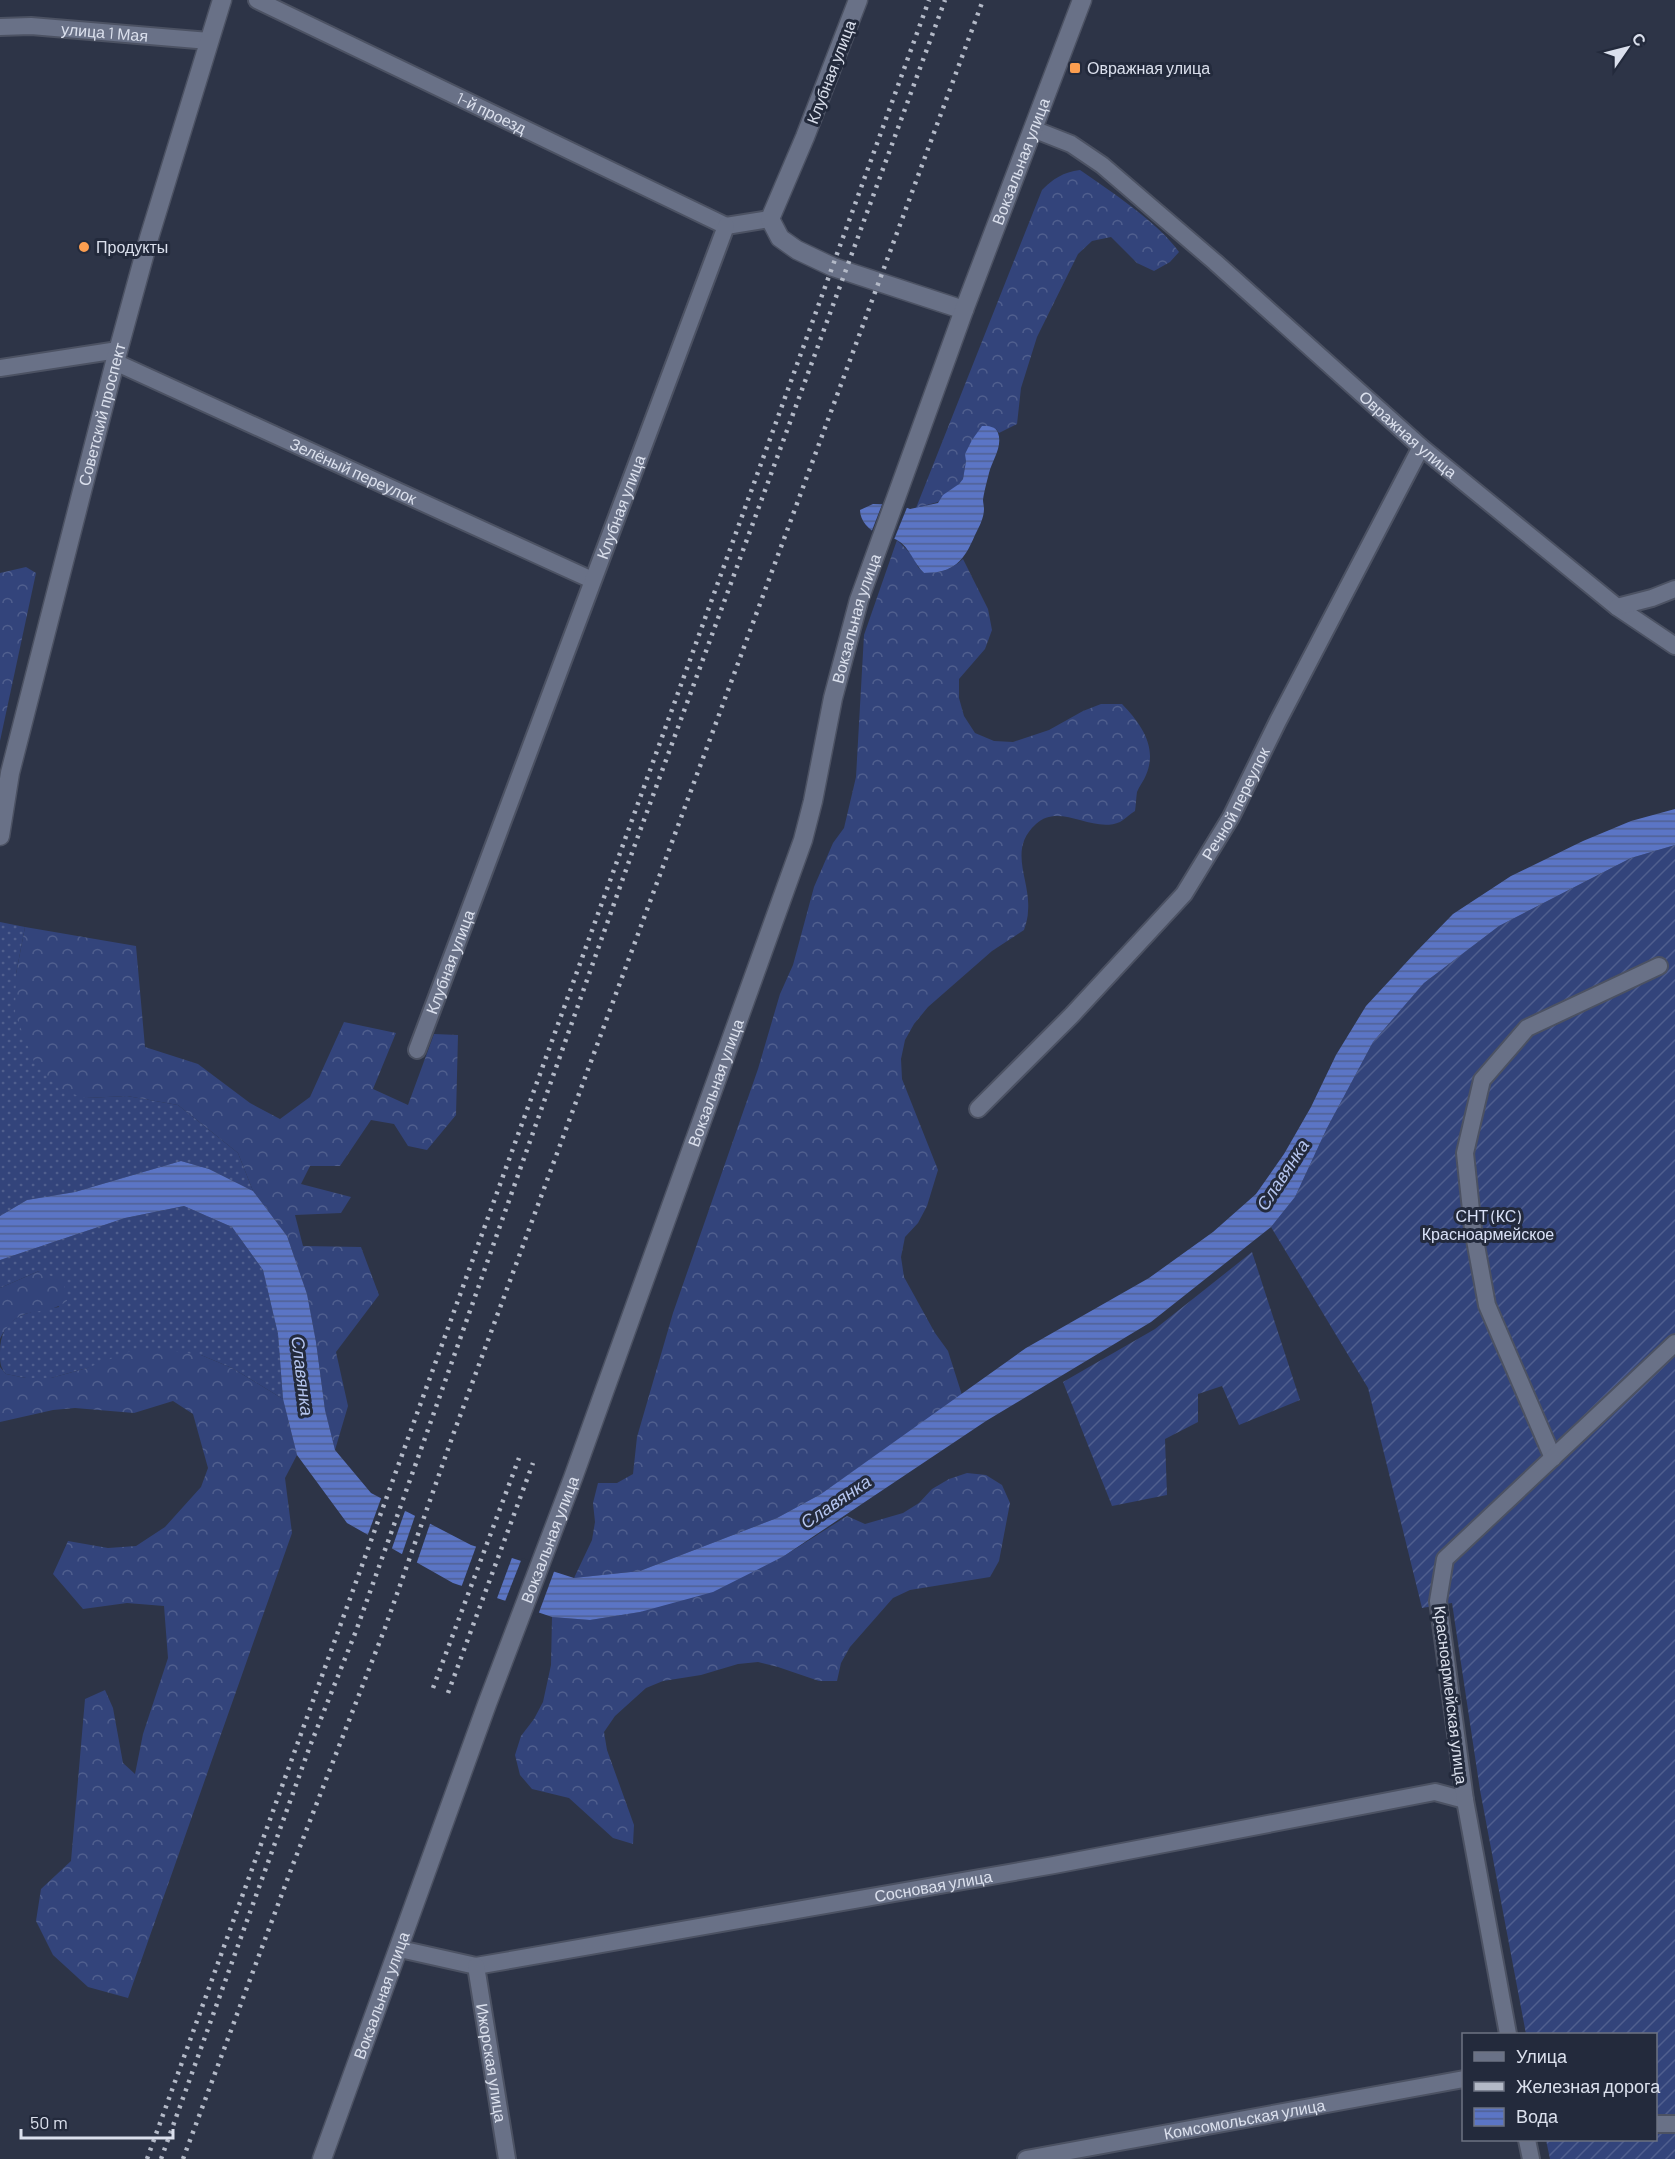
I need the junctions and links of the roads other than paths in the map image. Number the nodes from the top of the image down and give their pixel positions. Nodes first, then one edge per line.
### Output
1 (222, 0) edge
2 (257, 0) edge
3 (858, 0) edge
4 (1082, 0) edge
5 (0, 27) edge
6 (209, 41) junction
7 (1034, 129) junction
8 (770, 219) junction
9 (726, 226) junction
10 (964, 310) junction
11 (116, 356) junction
12 (0, 368) edge
13 (1421, 447) junction
14 (592, 580) junction
15 (1675, 589) edge
16 (1617, 607) junction
17 (1675, 646) edge
18 (5, 774) edge
19 (0, 836) edge
20 (1659, 966) dead end
21 (417, 1050) dead end
22 (978, 1109) dead end
23 (1675, 1343) edge
24 (1553, 1458) junction
25 (1465, 1800) junction
26 (400, 1950) junction
27 (476, 1966) junction
28 (1508, 2033) edge
29 (1462, 2079) edge
30 (1657, 2124) edge
31 (1675, 2124) edge
32 (1528, 2141) edge
33 (322, 2159) edge
34 (507, 2159) edge
35 (1026, 2159) edge
36 (1532, 2159) edge

1 - 6 street, Советский проспект
2 - 9 street, 1-й проезд
3 - 8 street, Клубная улица
4 - 7 street, Вокзальная улица
5 - 6 street, улица 1 Мая
6 - 11 street, Советский проспект
7 - 10 street, Вокзальная улица
7 - 13 street, Овражная улица
8 - 9 street
8 - 10 street
9 - 14 street, Клубная улица
10 - 26 street, Вокзальная улица
11 - 12 street
11 - 14 street, Зелёный переулок
11 - 18 street, Советский проспект
13 - 16 street, Овражная улица
13 - 22 street, Речной переулок
14 - 21 street, Клубная улица
15 - 16 street
16 - 17 street, Овражная улица
18 - 19 street, Советский проспект
20 - 24 street
23 - 24 street, Красноармейская улица
24 - 25 street, Красноармейская улица
25 - 27 street, Сосновая улица
25 - 28 street, Красноармейская улица
26 - 27 street, Сосновая улица
26 - 33 street, Вокзальная улица
27 - 34 street, Ижорская улица
29 - 35 street, Комсомольская улица
30 - 31 street
32 - 36 street

